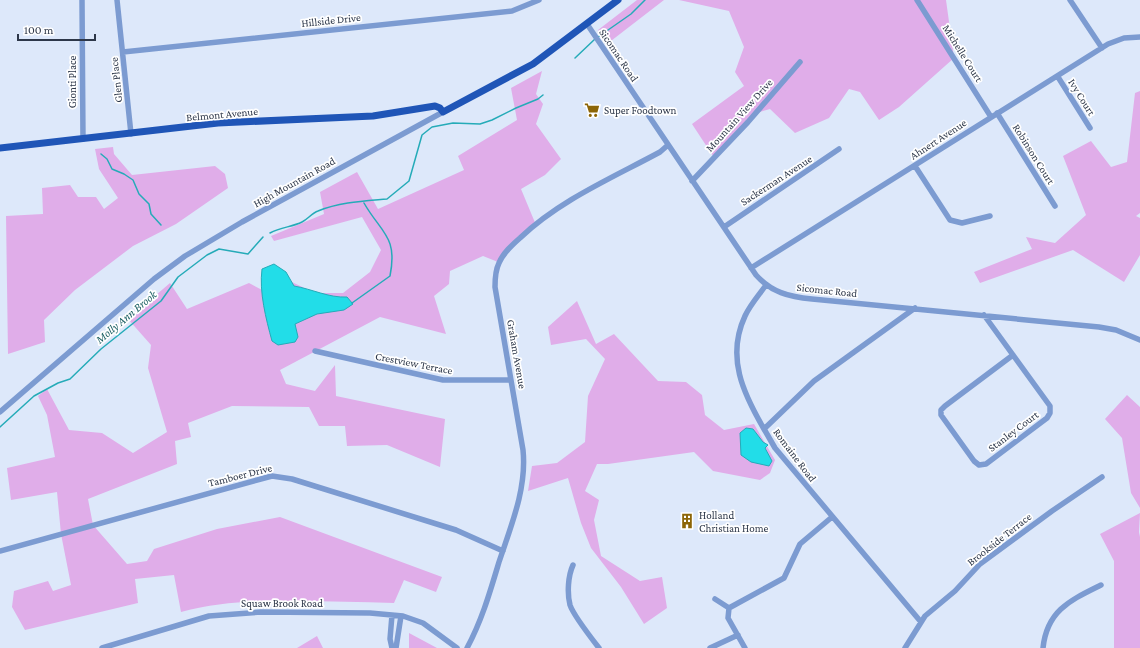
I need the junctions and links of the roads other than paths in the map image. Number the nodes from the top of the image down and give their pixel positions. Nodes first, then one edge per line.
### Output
1 (82, 0) edge
2 (117, 0) edge
3 (539, 0) edge
4 (618, 0) edge
5 (917, 0) edge
6 (1070, 0) edge
7 (586, 24) junction
8 (1140, 37) edge
9 (1102, 48) junction
10 (123, 52) junction
11 (800, 62) dead end
12 (1058, 77) junction
13 (443, 112) junction
14 (997, 113) junction
15 (991, 117) junction
16 (1090, 128) dead end
17 (131, 134) junction
18 (83, 139) junction
19 (668, 146) junction
20 (0, 148) edge
21 (839, 149) dead end
22 (915, 166) junction
23 (692, 181) junction
24 (1055, 206) dead end
25 (990, 216) dead end
26 (724, 227) junction
27 (752, 268) junction
28 (766, 286) junction
29 (915, 308) junction
30 (984, 315) junction
31 (1140, 340) edge
32 (315, 351) dead end
33 (1013, 355) junction
34 (511, 380) junction
35 (0, 412) edge
36 (764, 429) junction
37 (1102, 477) dead end
38 (832, 517) junction
39 (0, 551) edge
40 (503, 551) junction
41 (573, 565) dead end
42 (1101, 585) dead end
43 (715, 599) dead end
44 (729, 608) junction
45 (392, 615) junction
46 (401, 616) junction
47 (921, 622) junction
48 (738, 635) junction
49 (102, 648) edge
50 (392, 648) edge
51 (396, 648) edge
52 (457, 648) edge
53 (468, 648) edge
54 (599, 648) edge
55 (710, 648) edge
56 (745, 648) edge
57 (905, 648) edge
58 (1043, 648) edge

1 - 18 street, Gionti Place
2 - 10 street, Glen Place
3 - 10 street, Hillside Drive
4 - 7 main road, High Mountain Road
5 - 15 street, Michelle Court
6 - 9 street
7 - 13 main road, High Mountain Road
7 - 19 street, Sicomac Road
8 - 9 street, Ahnert Avenue
9 - 12 street, Ahnert Avenue
10 - 17 street, Glen Place
11 - 23 street, Mountain View Drive
12 - 14 street, Ahnert Avenue
12 - 16 street, Ivy Court
13 - 17 main road, Belmont Avenue
13 - 35 street, High Mountain Road
14 - 15 street, Ahnert Avenue
14 - 24 street, Robinson Court
15 - 22 street, Ahnert Avenue
17 - 18 main road, Belmont Avenue
18 - 20 main road, Belmont Avenue
19 - 23 street, Sicomac Road
19 - 34 street, Graham Avenue
21 - 26 street, Sackerman Avenue
22 - 25 street
22 - 27 street, Ahnert Avenue
23 - 26 street, Sicomac Road
26 - 27 street, Sicomac Road
27 - 28 street, Sicomac Road
28 - 29 street, Sicomac Road
28 - 36 street
29 - 30 street, Sicomac Road
29 - 36 street, Romaine Road
30 - 31 street, Sicomac Road
30 - 33 street, Stanley Court
32 - 34 street, Crestview Terrace
33 - 33 street, Stanley Court
34 - 40 street, Graham Avenue
36 - 38 street, Romaine Road
37 - 47 street, Brookside Terrace
38 - 44 street
38 - 47 street, Romaine Road
39 - 40 street, Tamboer Drive
40 - 53 street, Graham Avenue
41 - 54 street
42 - 58 street
43 - 44 street
44 - 48 street
45 - 46 street, Squaw Brook Road
45 - 49 street, Squaw Brook Road
45 - 50 street
46 - 51 street
46 - 52 street, Squaw Brook Road
47 - 57 street, Brookside Terrace
48 - 55 street
48 - 56 street

